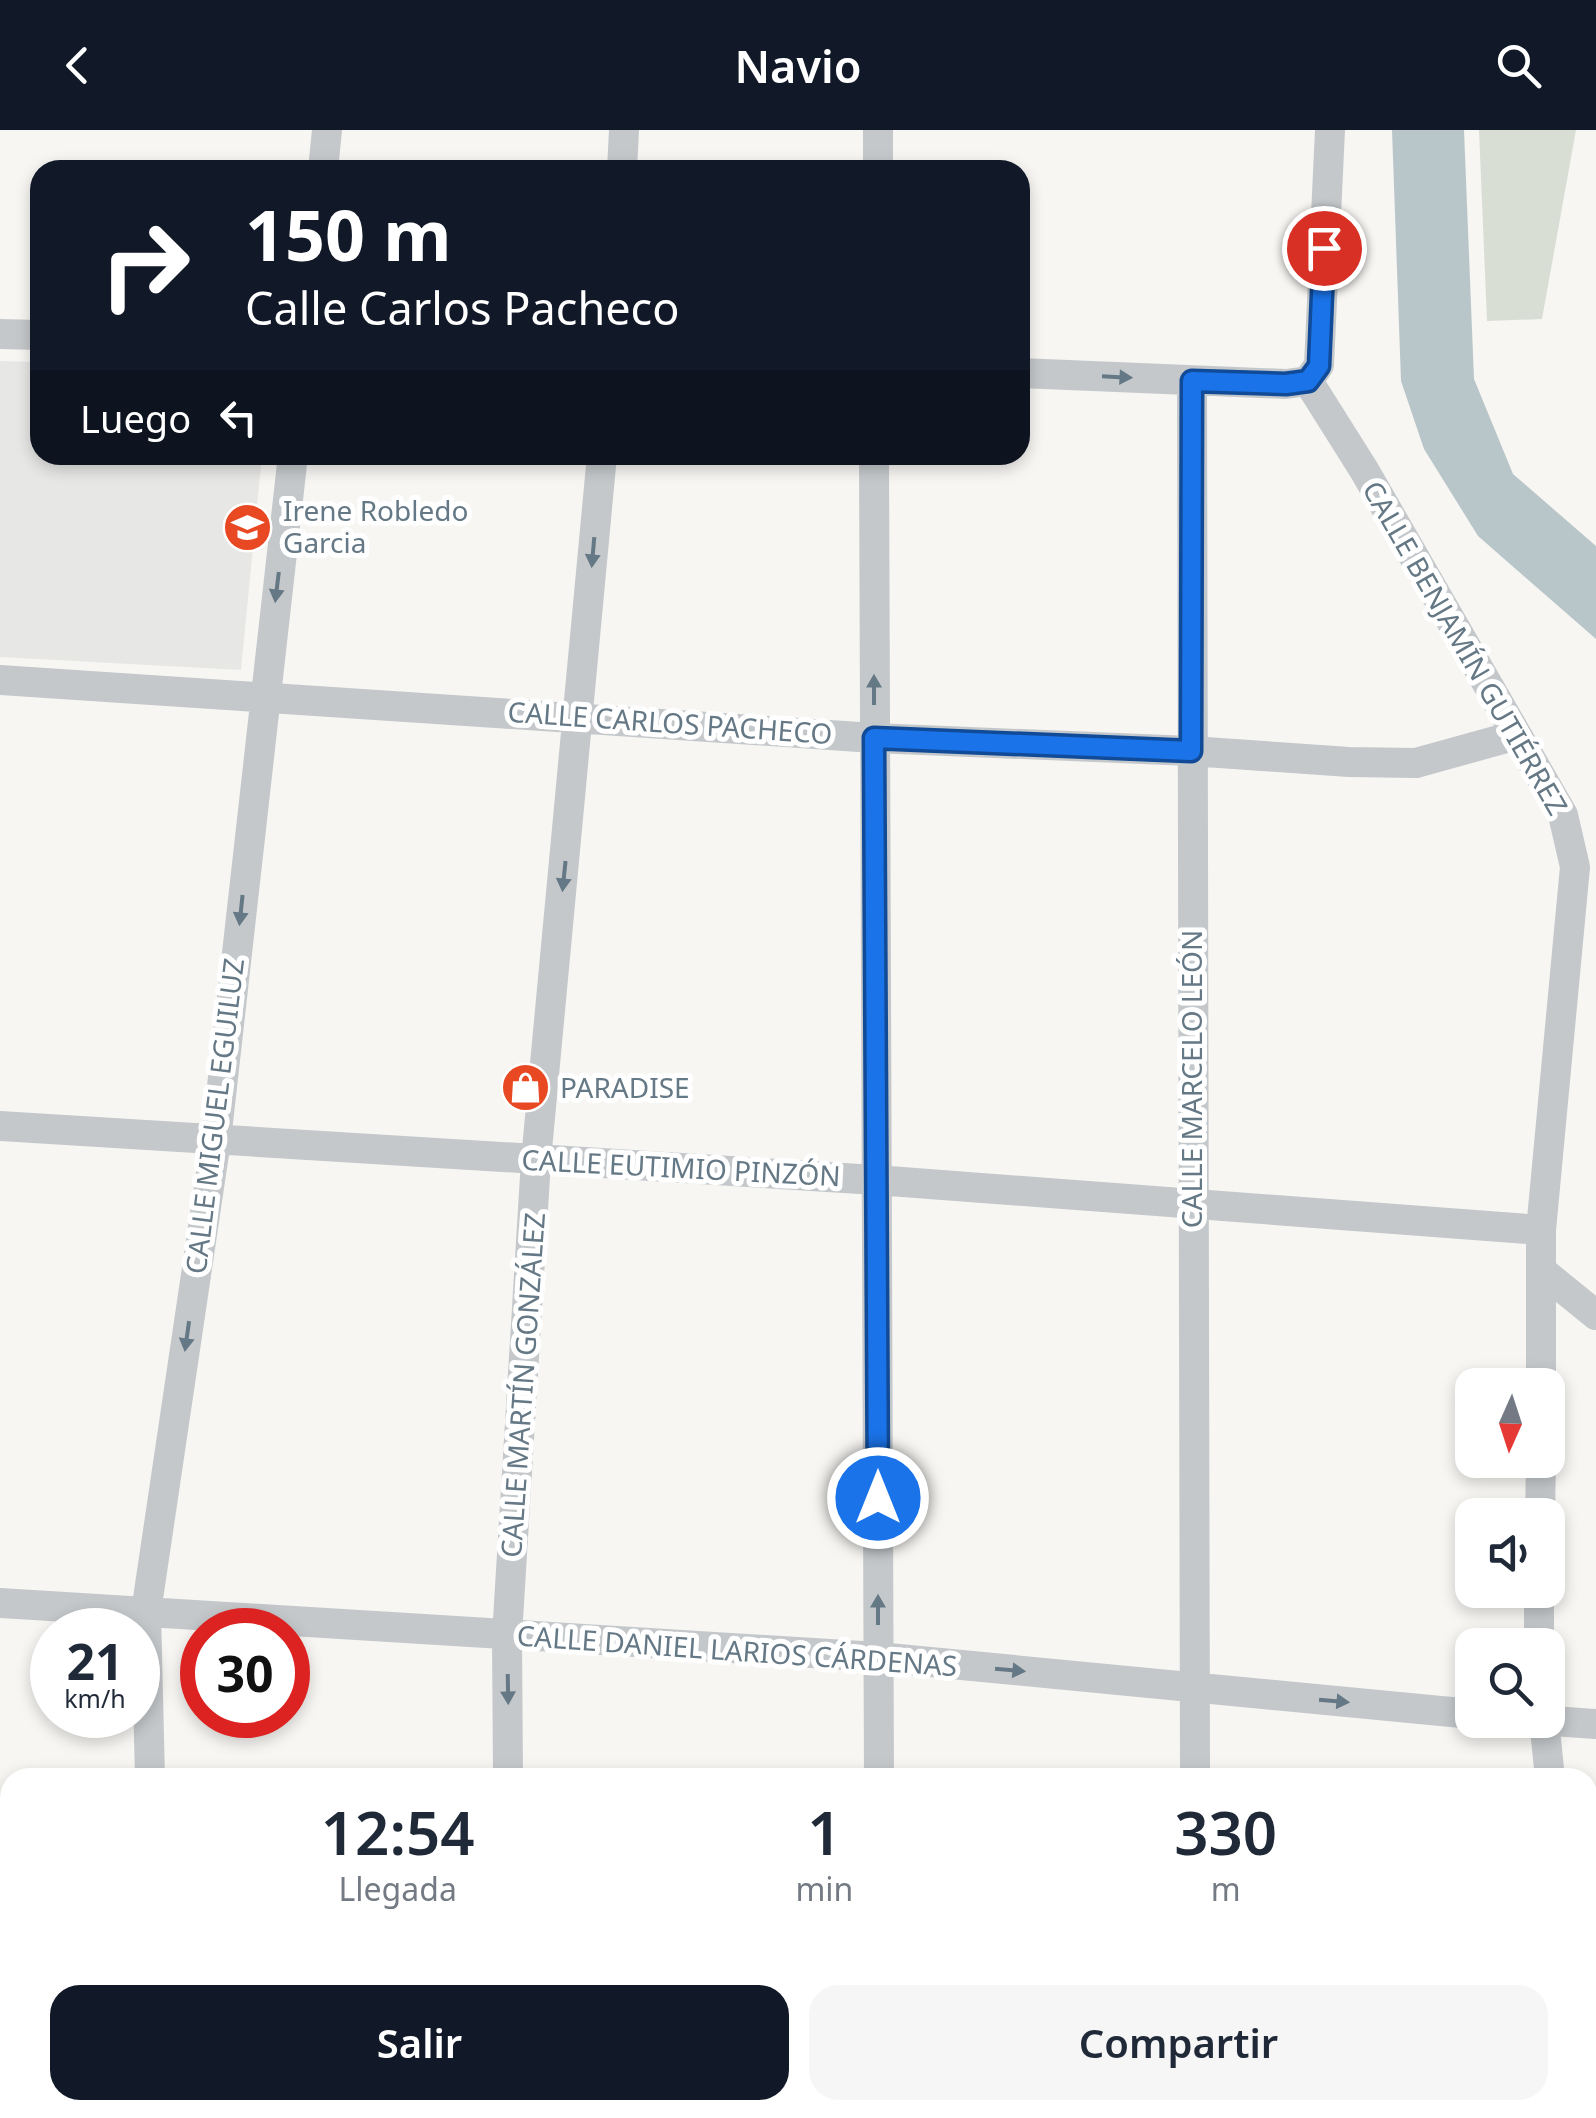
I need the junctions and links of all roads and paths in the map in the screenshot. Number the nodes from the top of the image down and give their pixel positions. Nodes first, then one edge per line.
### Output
1 (327, 130) edge
2 (624, 130) edge
3 (878, 130) edge
4 (1330, 130) edge
5 (324, 160) edge
6 (622, 160) edge
7 (878, 160) edge
8 (0, 334) edge
9 (30, 335) edge
10 (1030, 373) edge
11 (1192, 381) junction
12 (1308, 381) junction
13 (292, 465) edge
14 (601, 465) edge
15 (874, 465) edge
16 (0, 680) edge
17 (264, 698) junction
18 (579, 716) junction
19 (1517, 735) junction
20 (874, 738) junction
21 (1191, 751) junction
22 (0, 1126) edge
23 (216, 1140) junction
24 (536, 1160) junction
25 (876, 1180) junction
26 (1193, 1204) junction
27 (1540, 1230) junction
28 (1543, 1272) junction
29 (1596, 1315) edge
30 (1542, 1368) edge
31 (0, 1603) edge
32 (81, 1608) edge
33 (147, 1608) edge
34 (160, 1613) edge
35 (507, 1636) junction
36 (878, 1658) junction
37 (1195, 1687) junction
38 (1455, 1712) edge
39 (1565, 1722) edge
40 (1596, 1724) edge
41 (149, 1738) edge
42 (1544, 1738) edge
43 (150, 1768) edge
44 (508, 1768) edge
45 (879, 1768) edge
46 (1195, 1768) edge
47 (1549, 1768) edge

1 - 5 street
2 - 6 street
3 - 7 street
4 - 12 street
8 - 9 street
10 -> 11 street
11 - 12 street
11 - 21 street, CALLE MARCELO LEÓN
12 - 19 street, CALLE BENJAMÍN GUTIÉRREZ
13 -> 17 street, CALLE MIGUEL EGUILUZ
14 -> 18 street, CALLE MARTÍN GONZÁLEZ
20 -> 15 street
16 - 17 street, CALLE CARLOS PACHECO
17 - 18 street, CALLE CARLOS PACHECO
17 -> 23 street, CALLE MIGUEL EGUILUZ
18 - 20 street, CALLE CARLOS PACHECO
18 -> 24 street, CALLE MARTÍN GONZÁLEZ
19 - 21 street, CALLE CARLOS PACHECO
19 - 27 street, CALLE BENJAMÍN GUTIÉRREZ
20 - 21 street, CALLE CARLOS PACHECO
20 - 25 street
21 - 26 street, CALLE MARCELO LEÓN
22 - 23 street, CALLE EUTIMIO PINZÓN
23 - 24 street, CALLE EUTIMIO PINZÓN
23 -> 33 street, CALLE MIGUEL EGUILUZ
24 - 25 street, CALLE EUTIMIO PINZÓN
24 - 35 street, CALLE MARTÍN GONZÁLEZ
25 - 26 street, CALLE EUTIMIO PINZÓN
36 -> 25 street
26 - 27 street, CALLE EUTIMIO PINZÓN
26 - 37 street, CALLE MARCELO LEÓN
27 - 28 street, CALLE BENJAMÍN GUTIÉRREZ
28 - 29 street
28 - 30 street, CALLE BENJAMÍN GUTIÉRREZ
31 - 32 street, CALLE DANIEL LARIOS CÁRDENAS
34 - 35 street, CALLE DANIEL LARIOS CÁRDENAS
35 - 36 street, CALLE DANIEL LARIOS CÁRDENAS
35 -> 44 street, CALLE MARTÍN GONZÁLEZ
36 -> 37 street, CALLE DANIEL LARIOS CÁRDENAS
36 - 45 street
37 -> 38 street, CALLE DANIEL LARIOS CÁRDENAS
37 - 46 street, CALLE MARCELO LEÓN
39 - 40 street
41 - 43 street, CALLE MIGUEL EGUILUZ
42 - 47 street

